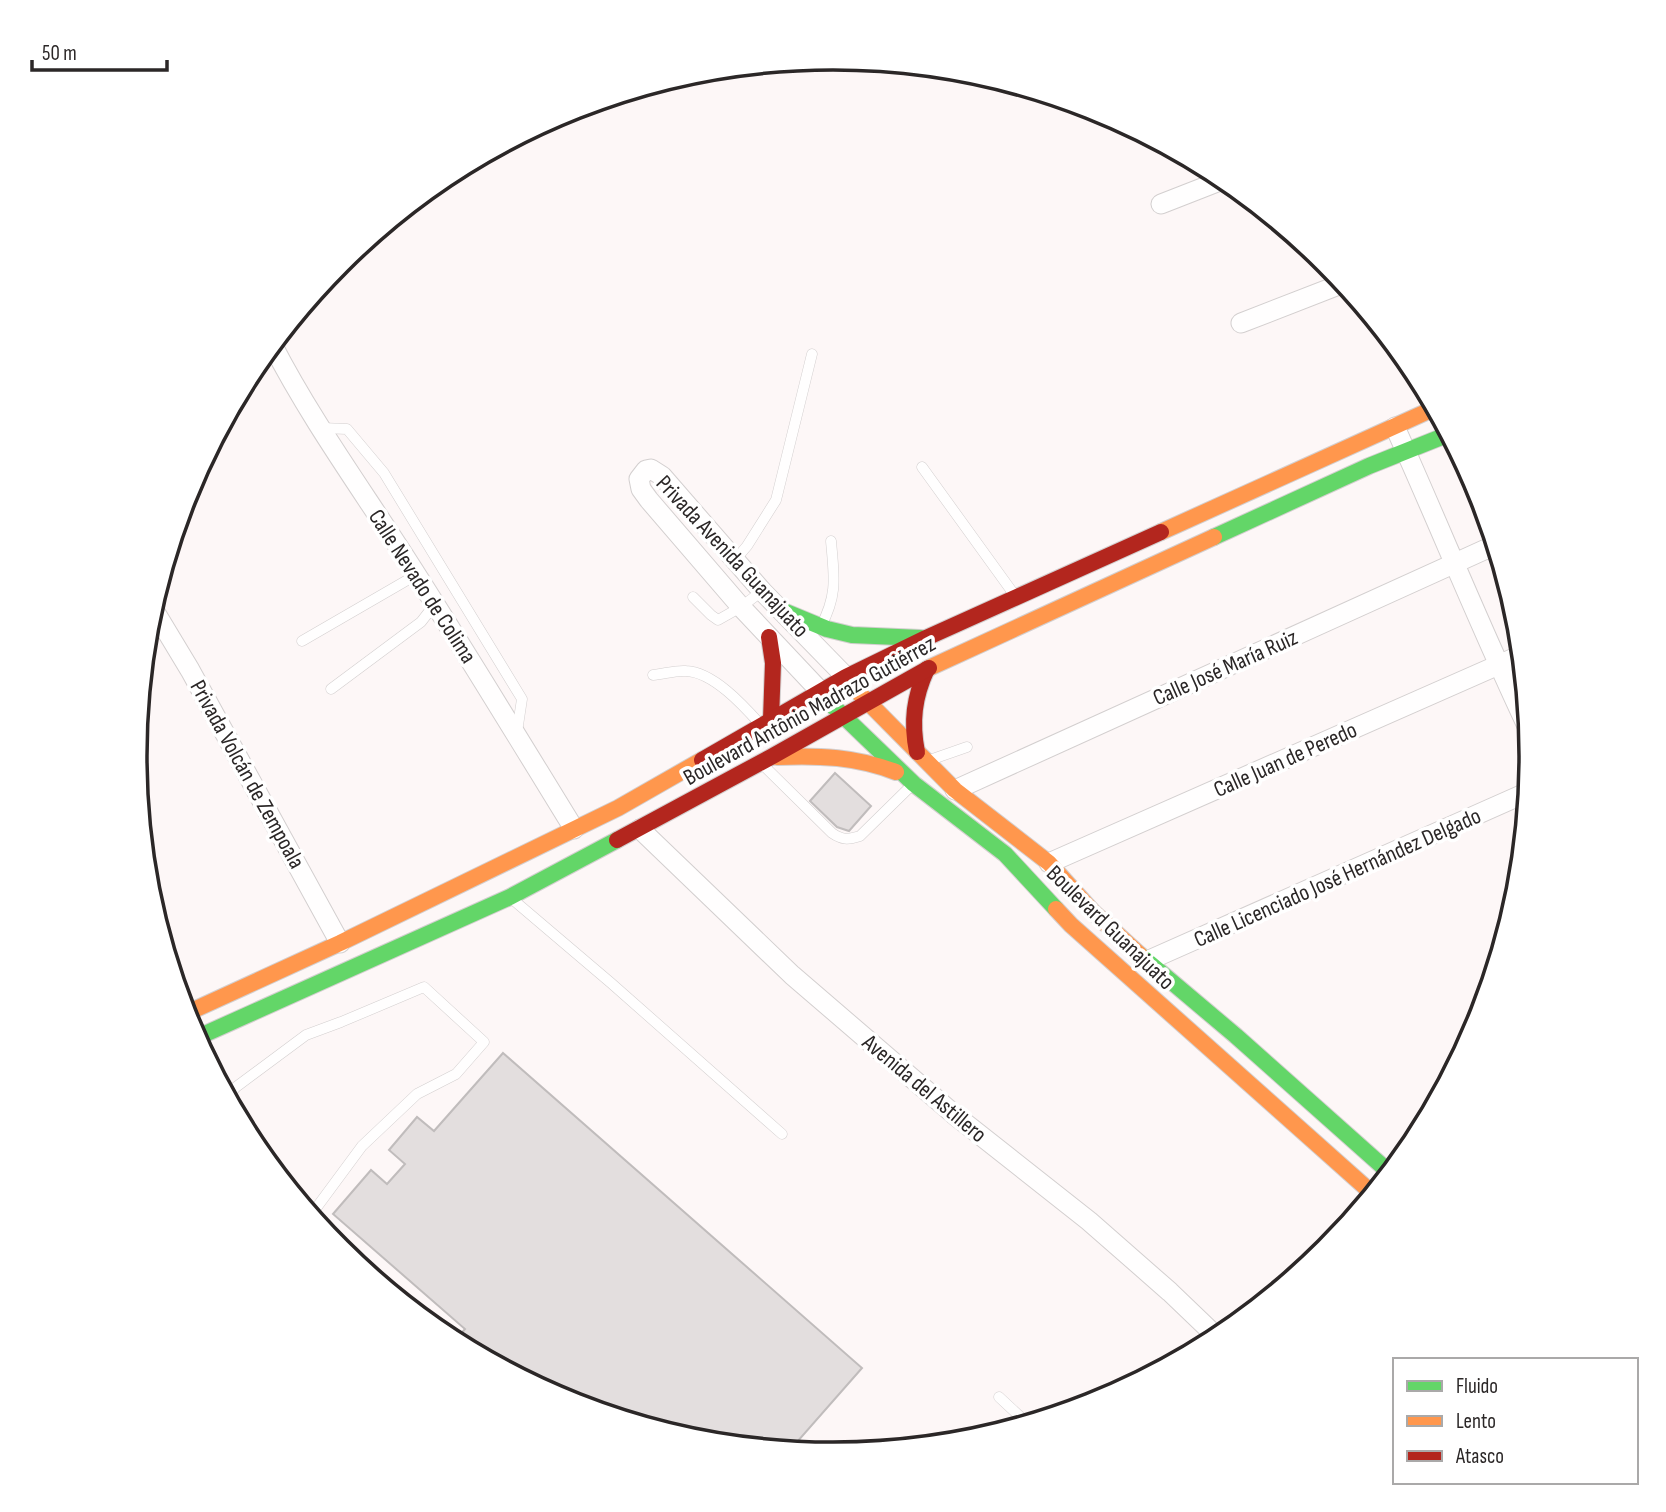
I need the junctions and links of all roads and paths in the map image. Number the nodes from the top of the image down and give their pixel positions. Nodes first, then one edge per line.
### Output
1 (1211, 184) edge
2 (1161, 204) dead end
3 (1333, 287) edge
4 (1241, 323) dead end
5 (812, 354) dead end
6 (277, 355) edge
7 (1426, 412) edge
8 (1395, 427) junction
9 (321, 428) junction
10 (1440, 438) edge
11 (1406, 452) junction
12 (922, 467) dead end
13 (831, 541) dead end
14 (1487, 548) edge
15 (735, 560) junction
16 (1455, 562) junction
17 (416, 575) junction
18 (762, 591) junction
19 (693, 597) dead end
20 (1016, 597) junction
21 (435, 604) junction
22 (741, 607) junction
23 (781, 610) junction
24 (160, 621) edge
25 (821, 627) junction
26 (769, 637) junction
27 (926, 638) junction
28 (302, 641) dead end
29 (1512, 659) edge
30 (1499, 665) junction
31 (927, 669) junction
32 (653, 675) dead end
33 (846, 677) junction
34 (331, 689) dead end
35 (821, 692) junction
36 (867, 702) junction
37 (1517, 705) edge
38 (842, 716) junction
39 (766, 722) junction
40 (517, 735) junction
41 (967, 747) dead end
42 (922, 756) junction
43 (766, 760) junction
44 (909, 780) junction
45 (955, 789) junction
46 (1518, 796) edge
47 (574, 829) junction
48 (640, 829) junction
49 (1049, 863) junction
50 (510, 897) junction
51 (340, 943) junction
52 (1147, 961) junction
53 (195, 1009) edge
54 (206, 1034) edge
55 (234, 1089) edge
56 (782, 1134) dead end
57 (1382, 1166) edge
58 (1366, 1188) edge
59 (317, 1207) edge
60 (1209, 1329) edge
61 (999, 1397) dead end
62 (1020, 1416) edge

1 - 2 street
3 - 4 street
5 - 15 lane
6 - 9 street, Calle Nevado de Colima
7 - 8 street, Boulevard Antônio Madrazo Gutiérrez
8 - 11 street
8 - 20 street, Boulevard Antônio Madrazo Gutiérrez
9 - 17 street, Calle Nevado de Colima
9 - 40 lane
10 - 11 street, Boulevard Antônio Madrazo Gutiérrez
11 - 16 street
11 - 31 street, Boulevard Antônio Madrazo Gutiérrez
12 - 20 lane
13 - 25 lane
14 - 16 street, Calle José María Ruiz
15 - 18 street, Privada Avenida Guanajuato
15 - 22 street, Privada Avenida Guanajuato
16 - 30 street
16 - 45 street, Calle José María Ruiz
17 - 21 street, Calle Nevado de Colima
17 - 28 lane
18 - 22 lane
18 - 23 street, Privada Avenida Guanajuato
19 - 22 lane
20 - 27 street, Boulevard Antônio Madrazo Gutiérrez
21 - 34 lane
21 - 40 street, Calle Nevado de Colima
22 - 26 street, Privada Avenida Guanajuato
23 - 25 street
23 - 33 street, Privada Avenida Guanajuato
24 - 51 street, Privada Volcán de Zempoala
25 - 27 street
26 - 35 street, Privada Avenida Guanajuato
26 - 39 street
27 - 33 street, Boulevard Antônio Madrazo Gutiérrez
29 - 30 street, Calle Juan de Peredo
30 - 37 street
30 - 49 street, Calle Juan de Peredo
31 - 36 street, Boulevard Antônio Madrazo Gutiérrez
31 - 42 street
32 - 39 lane
33 - 35 street, Boulevard Antônio Madrazo Gutiérrez
33 - 36 street, Boulevard Guanajuato
35 - 38 street, Boulevard Guanajuato
35 - 39 street, Boulevard Antônio Madrazo Gutiérrez
36 - 38 street, Boulevard Antônio Madrazo Gutiérrez
36 - 42 street, Boulevard Guanajuato
38 - 43 street, Boulevard Antônio Madrazo Gutiérrez
38 - 44 street, Boulevard Guanajuato
39 - 47 street, Boulevard Antônio Madrazo Gutiérrez
40 - 47 street, Calle Nevado de Colima
41 - 42 lane
42 - 45 street, Boulevard Guanajuato
43 - 44 street
43 - 44 lane
43 - 48 street, Boulevard Antônio Madrazo Gutiérrez
44 - 58 street, Boulevard Guanajuato
45 - 49 street, Boulevard Guanajuato
46 - 52 street, Calle Licenciado José Hernández Delgado
47 - 51 street, Boulevard Antônio Madrazo Gutiérrez
48 - 50 street, Boulevard Antônio Madrazo Gutiérrez
48 - 60 street, Avenida del Astillero
49 - 52 street, Boulevard Guanajuato
50 - 54 street, Boulevard Antônio Madrazo Gutiérrez
50 - 56 lane
51 - 53 street, Boulevard Antônio Madrazo Gutiérrez
52 - 57 street, Boulevard Guanajuato
55 - 59 lane
61 - 62 lane

